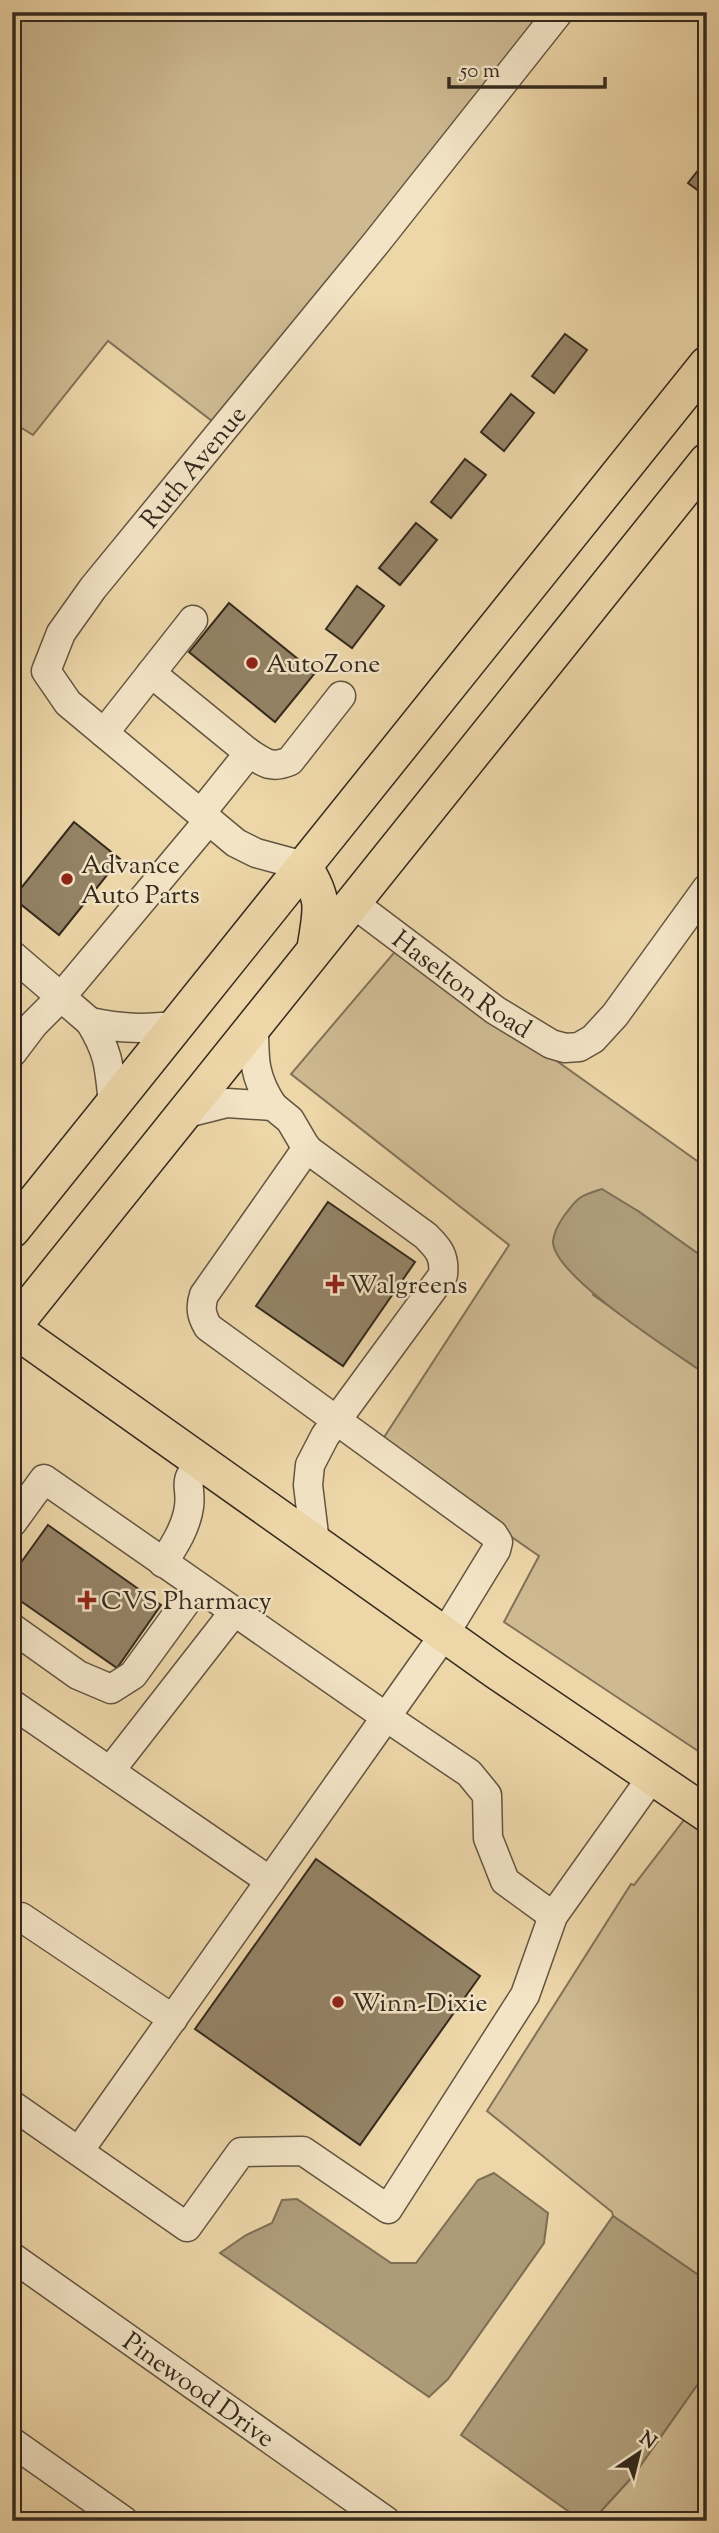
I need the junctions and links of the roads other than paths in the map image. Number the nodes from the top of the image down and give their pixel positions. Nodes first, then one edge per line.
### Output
1 (559, 12) edge
2 (707, 364) edge
3 (707, 461) edge
4 (193, 620) dead end
5 (152, 673) junction
6 (341, 696) dead end
7 (104, 733) junction
8 (249, 753) junction
9 (205, 817) junction
10 (304, 866) junction
11 (707, 888) edge
12 (352, 902) junction
13 (314, 951) junction
14 (12, 954) edge
15 (61, 998) junction
16 (90, 1022) junction
17 (176, 1026) junction
18 (254, 1026) junction
19 (14, 1046) edge
20 (113, 1104) junction
21 (274, 1106) junction
22 (183, 1114) junction
23 (307, 1149) junction
24 (12, 1230) edge
25 (12, 1328) edge
26 (336, 1420) junction
27 (200, 1461) junction
28 (12, 1523) edge
29 (315, 1543) junction
30 (163, 1563) junction
31 (197, 1587) junction
32 (234, 1612) junction
33 (12, 1628) edge
34 (444, 1635) junction
35 (12, 1704) edge
36 (386, 1717) junction
37 (110, 1771) junction
38 (652, 1777) junction
39 (707, 1814) edge
40 (270, 1881) junction
41 (553, 1916) junction
42 (15, 1919) edge
43 (173, 2019) junction
44 (12, 2105) edge
45 (79, 2151) junction
46 (12, 2257) edge
47 (12, 2442) edge
48 (124, 2521) edge
49 (386, 2521) edge

1 - 7 street, Ruth Avenue
2 - 10 main road
3 - 12 main road
4 - 5 street
5 - 7 street
5 - 8 street
6 - 8 street
7 - 9 street, Ruth Avenue
8 - 9 street
9 - 10 street, Ruth Avenue
9 - 15 street
10 - 13 main road
10 - 17 main road
11 - 12 street, Haselton Road
12 - 13 main road
13 - 18 main road
14 - 15 street
15 - 16 street
15 - 19 street
16 - 17 street
16 - 20 street
17 - 20 main road
18 - 21 street
18 - 22 main road
20 - 24 main road
21 - 22 street
21 - 23 street
22 - 25 main road
23 - 26 street
23 - 26 street
25 - 27 main road
26 - 29 street
26 - 34 street
27 - 29 main road
27 - 30 street
28 - 30 street
29 - 34 main road
30 - 31 street
31 - 32 street
31 - 33 street
32 - 36 street
32 - 37 street
34 - 36 street
34 - 38 main road
35 - 37 street
36 - 40 street
36 - 41 street
37 - 40 street
38 - 39 main road
38 - 41 street
40 - 43 street
41 - 45 street
42 - 43 street
43 - 45 street
44 - 45 street
46 - 49 street, Pinewood Drive
47 - 48 street

